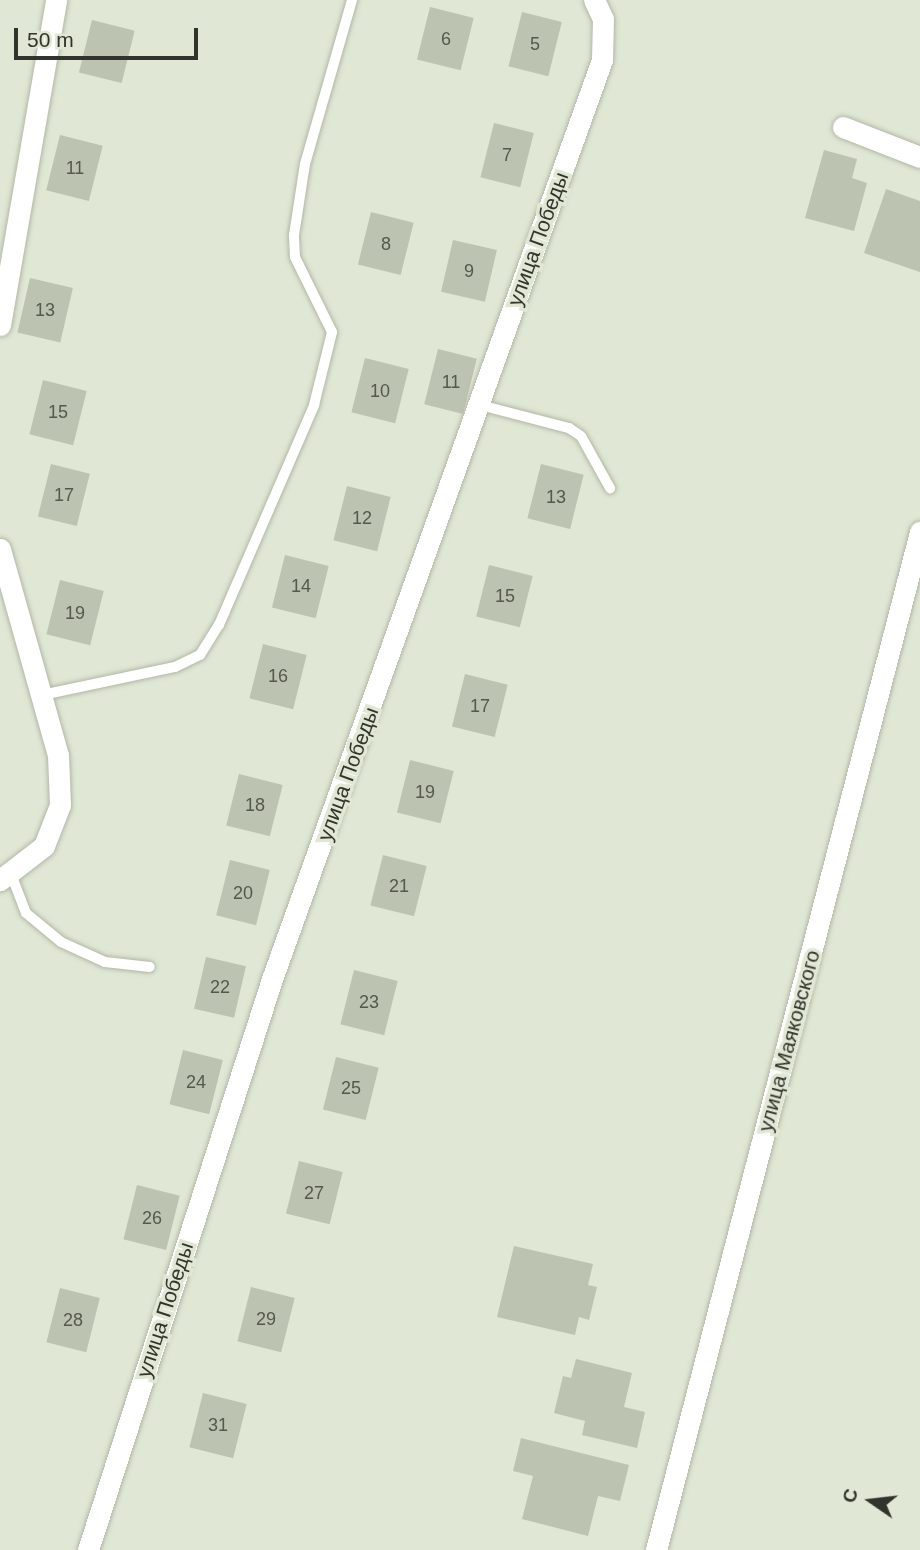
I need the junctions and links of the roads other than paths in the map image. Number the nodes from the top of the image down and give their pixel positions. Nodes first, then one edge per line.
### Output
1 (56, 0) edge
2 (352, 0) edge
3 (594, 0) edge
4 (843, 127) dead end
5 (920, 157) edge
6 (0, 325) edge
7 (480, 405) junction
8 (610, 488) dead end
9 (920, 532) edge
10 (0, 549) edge
11 (42, 695) junction
12 (6, 877) edge
13 (150, 967) dead end
14 (88, 1550) edge
15 (656, 1550) edge

1 - 6 street
2 - 11 lane
3 - 7 street, улица Победы
4 - 5 street
7 - 8 lane
7 - 14 street, улица Победы
9 - 15 street, улица Маяковского
10 - 11 street
11 - 12 street
12 - 13 lane

